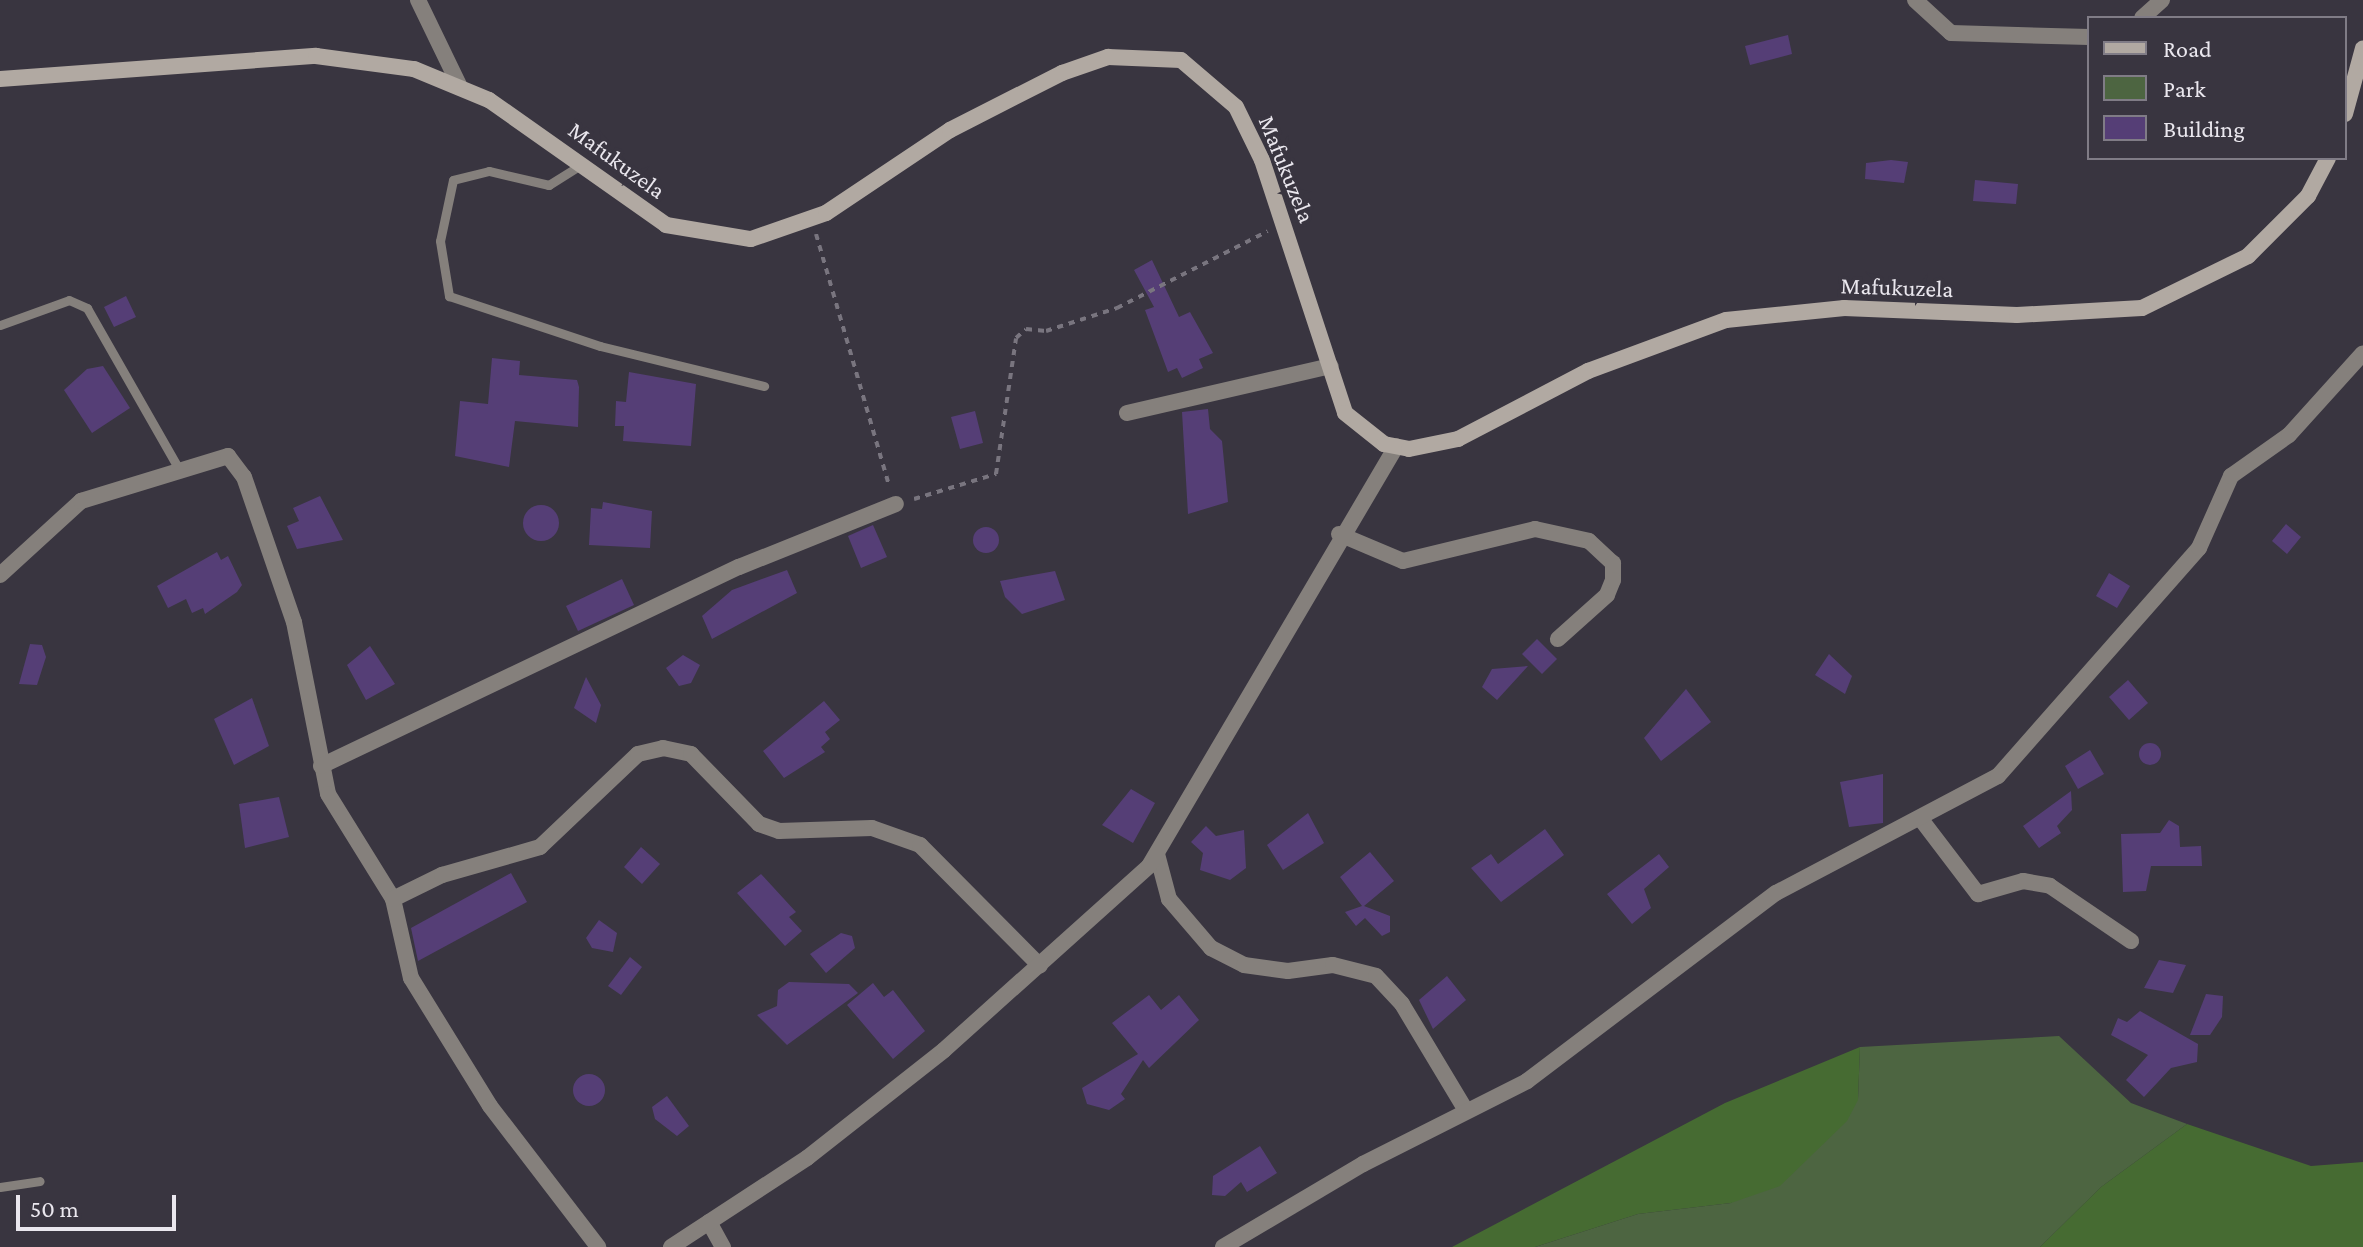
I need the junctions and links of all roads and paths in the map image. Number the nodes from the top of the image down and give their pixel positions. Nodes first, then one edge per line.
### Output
1 (418, 0) edge
2 (1915, 0) edge
3 (2162, 0) edge
4 (2144, 16) edge
5 (2087, 37) edge
6 (2363, 48) edge
7 (0, 79) edge
8 (459, 85) junction
9 (2347, 107) edge
10 (2327, 160) edge
11 (579, 166) junction
12 (812, 220) junction
13 (1285, 224) junction
14 (0, 325) edge
15 (2363, 353) edge
16 (1331, 366) junction
17 (764, 386) dead end
18 (1127, 413) dead end
19 (1396, 446) junction
20 (180, 472) junction
21 (896, 504) junction
22 (1339, 534) junction
23 (0, 575) edge
24 (1558, 639) dead end
25 (321, 766) junction
26 (1920, 818) junction
27 (1157, 854) junction
28 (393, 899) junction
29 (2131, 941) dead end
30 (1040, 966) junction
31 (1465, 1109) junction
32 (40, 1181) dead end
33 (0, 1187) edge
34 (709, 1222) junction
35 (598, 1247) edge
36 (671, 1247) edge
37 (723, 1247) edge
38 (1223, 1247) edge

1 - 8 street
2 - 5 street
3 - 4 street
6 - 9 main road
7 - 8 main road, Mafukuzela
8 - 11 main road, Mafukuzela
10 - 19 main road, Mafukuzela
11 - 12 main road, Mafukuzela
11 - 17 lane
12 - 13 main road, Mafukuzela
12 - 21 path
13 - 16 main road, Mafukuzela
13 - 21 path
14 - 20 lane
15 - 26 street
16 - 18 street
16 - 19 main road, Mafukuzela
19 - 22 street
20 - 23 street
20 - 25 street
21 - 25 street
22 - 24 street
22 - 27 street
25 - 28 street
26 - 29 street
26 - 31 street
27 - 30 street
27 - 31 street
28 - 30 street
28 - 35 street
30 - 34 street
31 - 38 street
32 - 33 lane
34 - 36 street
34 - 37 street

